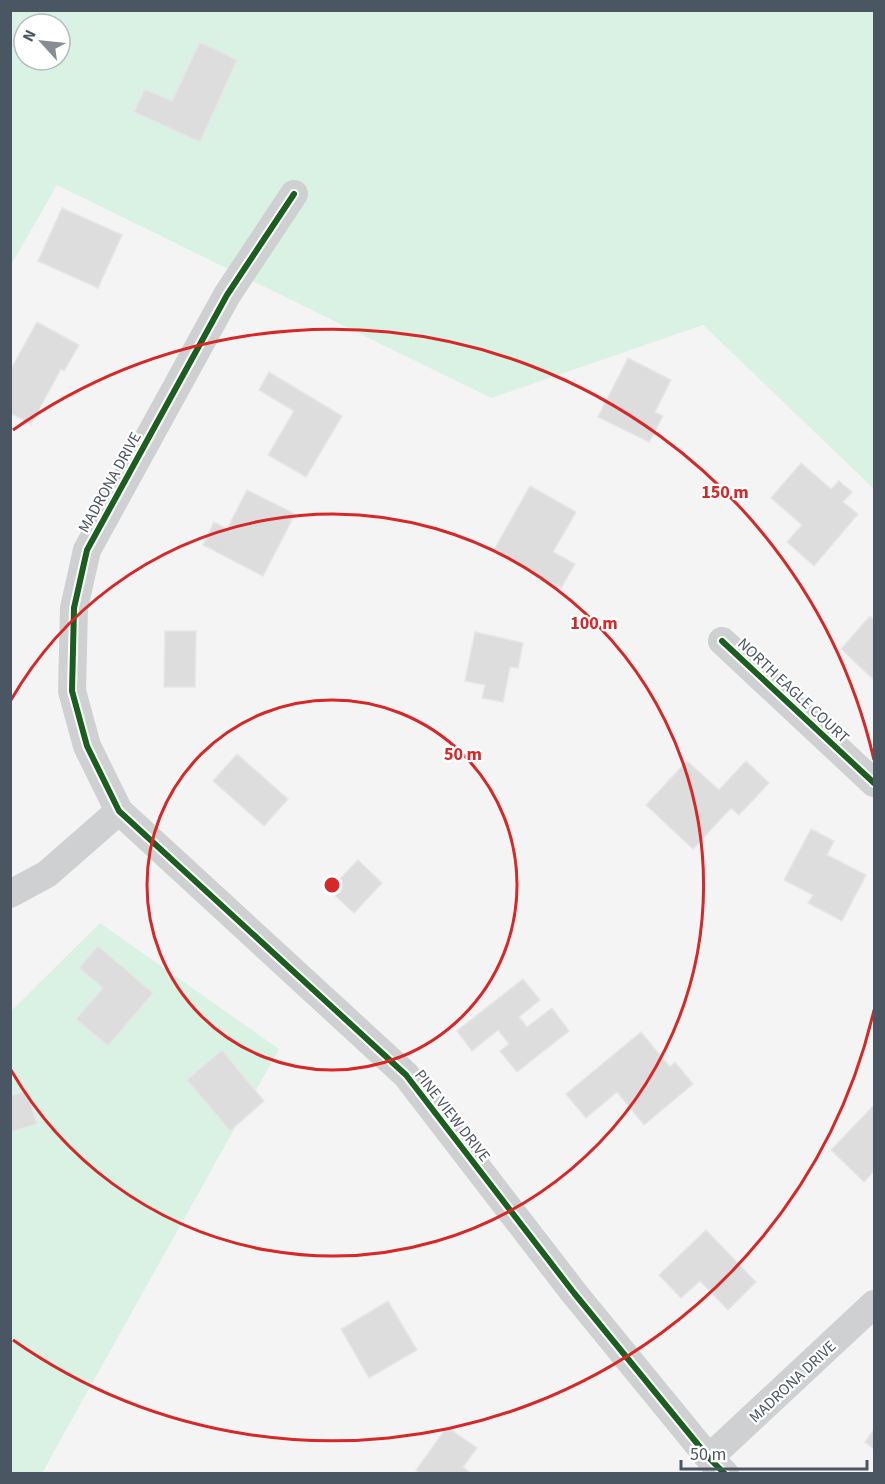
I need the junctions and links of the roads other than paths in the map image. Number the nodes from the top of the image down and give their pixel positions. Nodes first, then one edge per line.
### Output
1 (294, 194) dead end
2 (722, 641) dead end
3 (874, 783) edge
4 (120, 811) junction
5 (10, 894) edge
6 (874, 1304) edge
7 (717, 1466) edge

1 - 4 street, MADRONA DRIVE
2 - 3 street, NORTH EAGLE COURT
4 - 5 street
4 - 7 street, PINE VIEW DRIVE
6 - 7 street, MADRONA DRIVE

